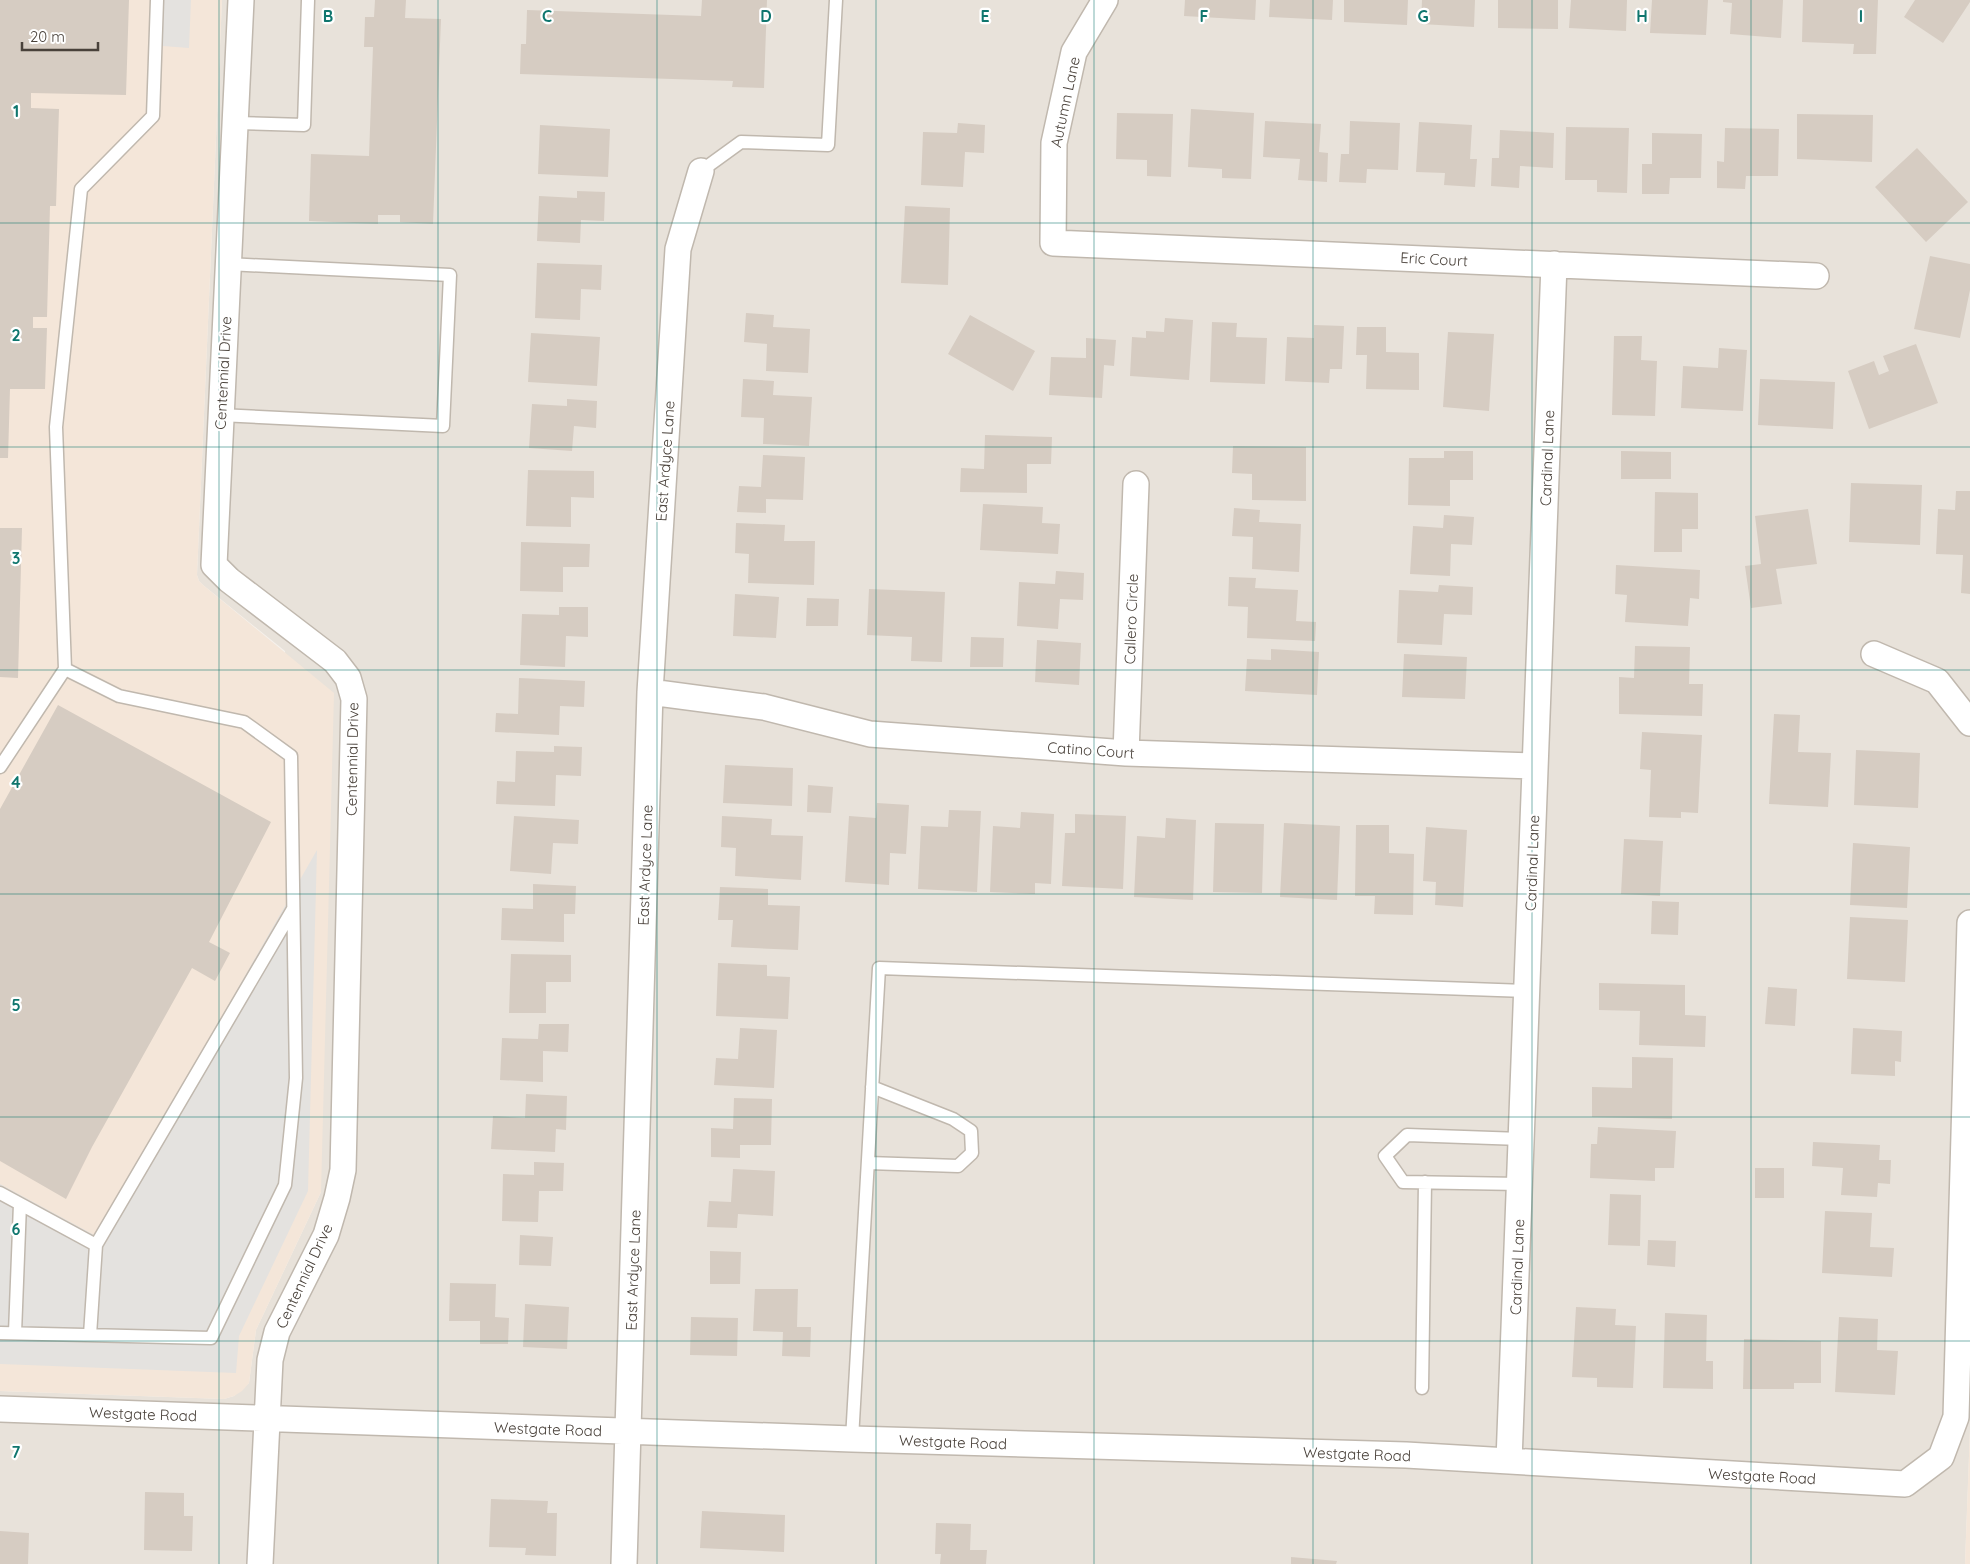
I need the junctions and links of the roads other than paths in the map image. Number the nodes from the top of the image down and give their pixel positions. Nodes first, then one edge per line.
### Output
1 (157, 0) edge
2 (242, 0) edge
3 (308, 0) edge
4 (836, 0) edge
5 (1105, 0) edge
6 (235, 124) junction
7 (701, 171) joint
8 (1053, 243) joint
9 (228, 264) junction
10 (1554, 264) junction
11 (1816, 276) dead end
12 (220, 415) junction
13 (1136, 484) dead end
14 (1874, 654) dead end
15 (65, 669) junction
16 (650, 692) junction
17 (1970, 723) edge
18 (1126, 753) junction
19 (1535, 766) junction
20 (0, 767) edge
21 (293, 908) junction
22 (1970, 923) edge
23 (1527, 991) junction
24 (872, 1087) junction
25 (1522, 1139) junction
26 (868, 1163) junction
27 (1425, 1182) junction
28 (1520, 1184) junction
29 (0, 1193) edge
30 (20, 1204) junction
31 (96, 1244) junction
32 (0, 1333) edge
33 (15, 1333) junction
34 (90, 1335) junction
35 (1422, 1388) dead end
36 (0, 1409) edge
37 (267, 1418) junction
38 (628, 1432) junction
39 (852, 1439) junction
40 (1509, 1461) junction
41 (260, 1564) edge
42 (624, 1564) edge

1 - 15 lane
2 - 6 street, Centennial Drive
3 - 6 lane
4 - 7 lane
5 - 8 street, Autumn Lane
6 - 9 street, Centennial Drive
7 - 16 street, East Ardyce Lane
8 - 10 street, Eric Court
9 - 12 street, Centennial Drive
9 - 12 lane
10 - 11 street, Eric Court
10 - 19 street, Cardinal Lane
12 - 37 street, Centennial Drive
13 - 18 street, Callero Circle
14 - 17 street
15 - 20 lane
15 - 21 lane
16 - 18 street, Catino Court
16 - 38 street, East Ardyce Lane
18 - 19 street, Catino Court
19 - 23 street, Cardinal Lane
21 - 31 lane
21 - 34 lane
22 - 40 street, Westgate Road
23 - 24 lane
23 - 25 street, Cardinal Lane
24 - 26 lane
24 - 26 lane
25 - 27 lane
25 - 28 street, Cardinal Lane
26 - 39 lane
27 - 28 lane
27 - 35 lane
28 - 40 street, Cardinal Lane
29 - 30 lane
30 - 31 lane
30 - 33 lane
31 - 34 lane
32 - 33 lane
33 - 34 lane
36 - 37 street, Westgate Road
37 - 38 street, Westgate Road
37 - 41 street
38 - 39 street, Westgate Road
38 - 42 street, East Ardyce Lane
39 - 40 street, Westgate Road

